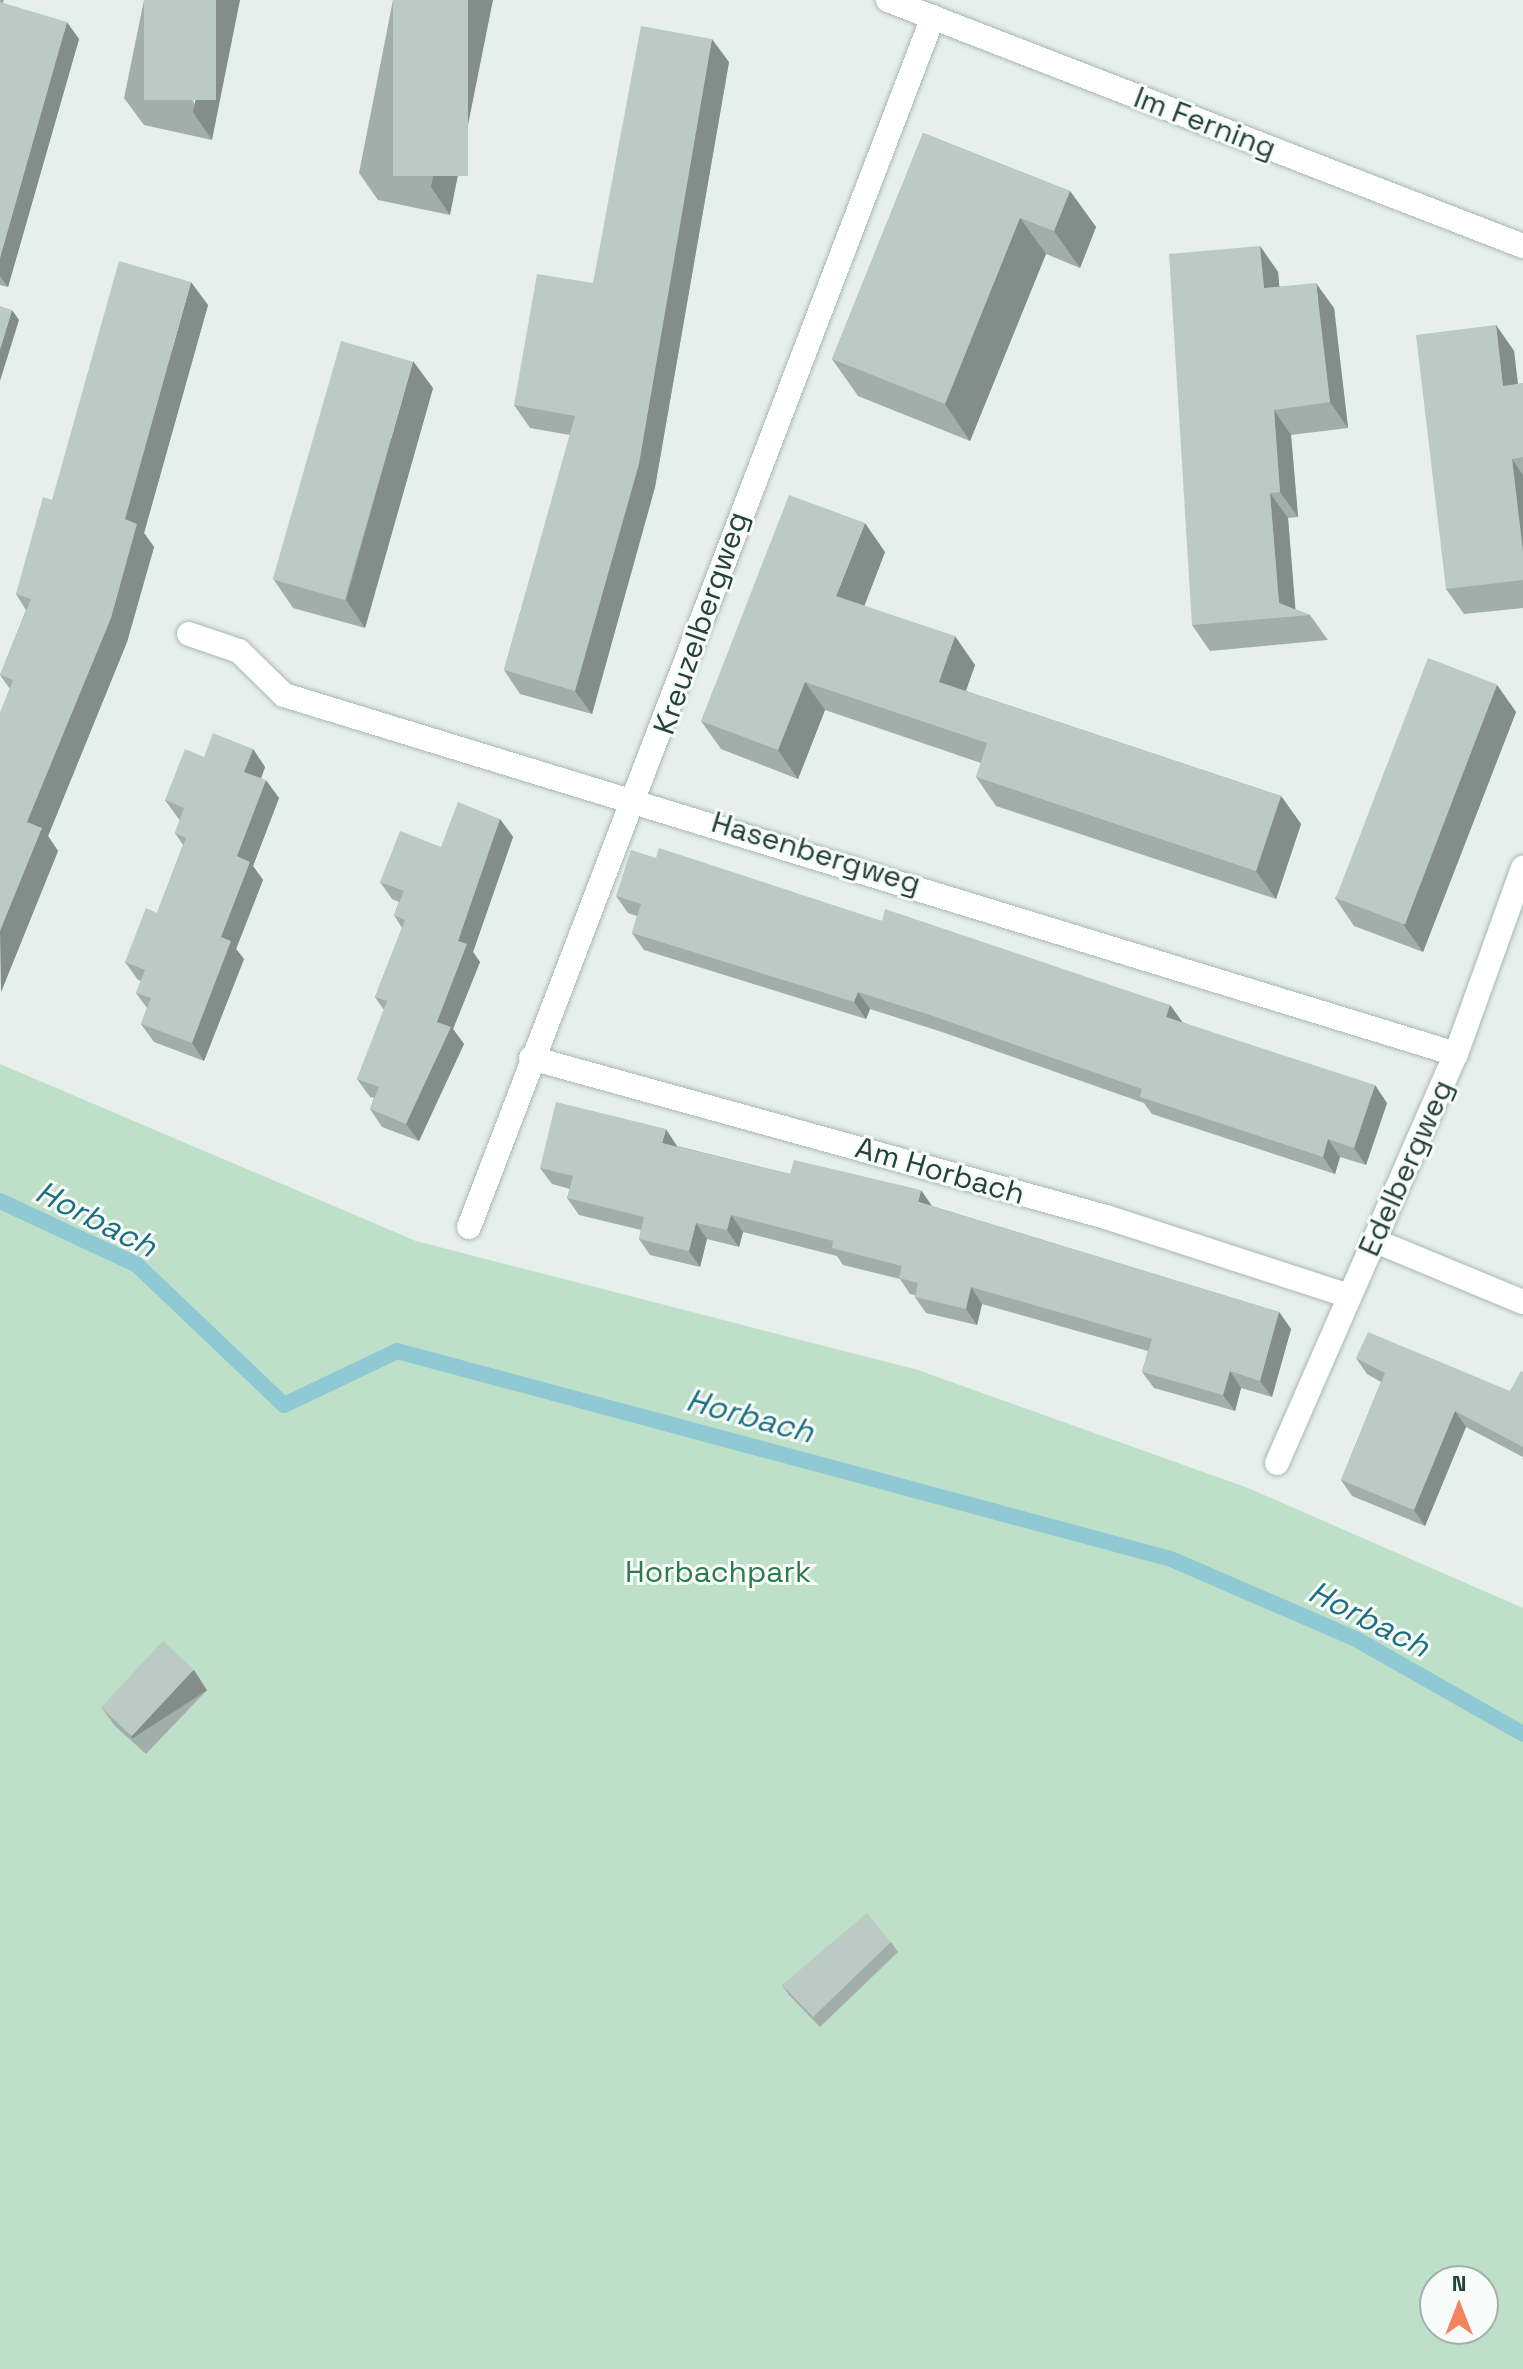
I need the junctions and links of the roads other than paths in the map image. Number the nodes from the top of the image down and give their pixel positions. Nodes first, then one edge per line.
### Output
1 (888, 0) edge
2 (933, 17) junction
3 (1523, 246) edge
4 (189, 634) dead end
5 (639, 798) junction
6 (1523, 868) edge
7 (1456, 1054) junction
8 (531, 1058) junction
9 (469, 1227) dead end
10 (1378, 1242) junction
11 (1346, 1295) junction
12 (1523, 1302) edge
13 (1277, 1463) dead end

1 - 2 street, Im Ferning
2 - 3 street, Im Ferning
2 - 5 street, Kreuzelbergweg
4 - 5 street, Hasenbergweg
5 - 7 street, Hasenbergweg
5 - 8 street, Kreuzelbergweg
6 - 7 street, Edelbergweg
7 - 10 street, Edelbergweg
8 - 9 street, Kreuzelbergweg
8 - 11 street, Am Horbach
10 - 11 street, Edelbergweg
10 - 12 street
11 - 13 street, Edelbergweg

